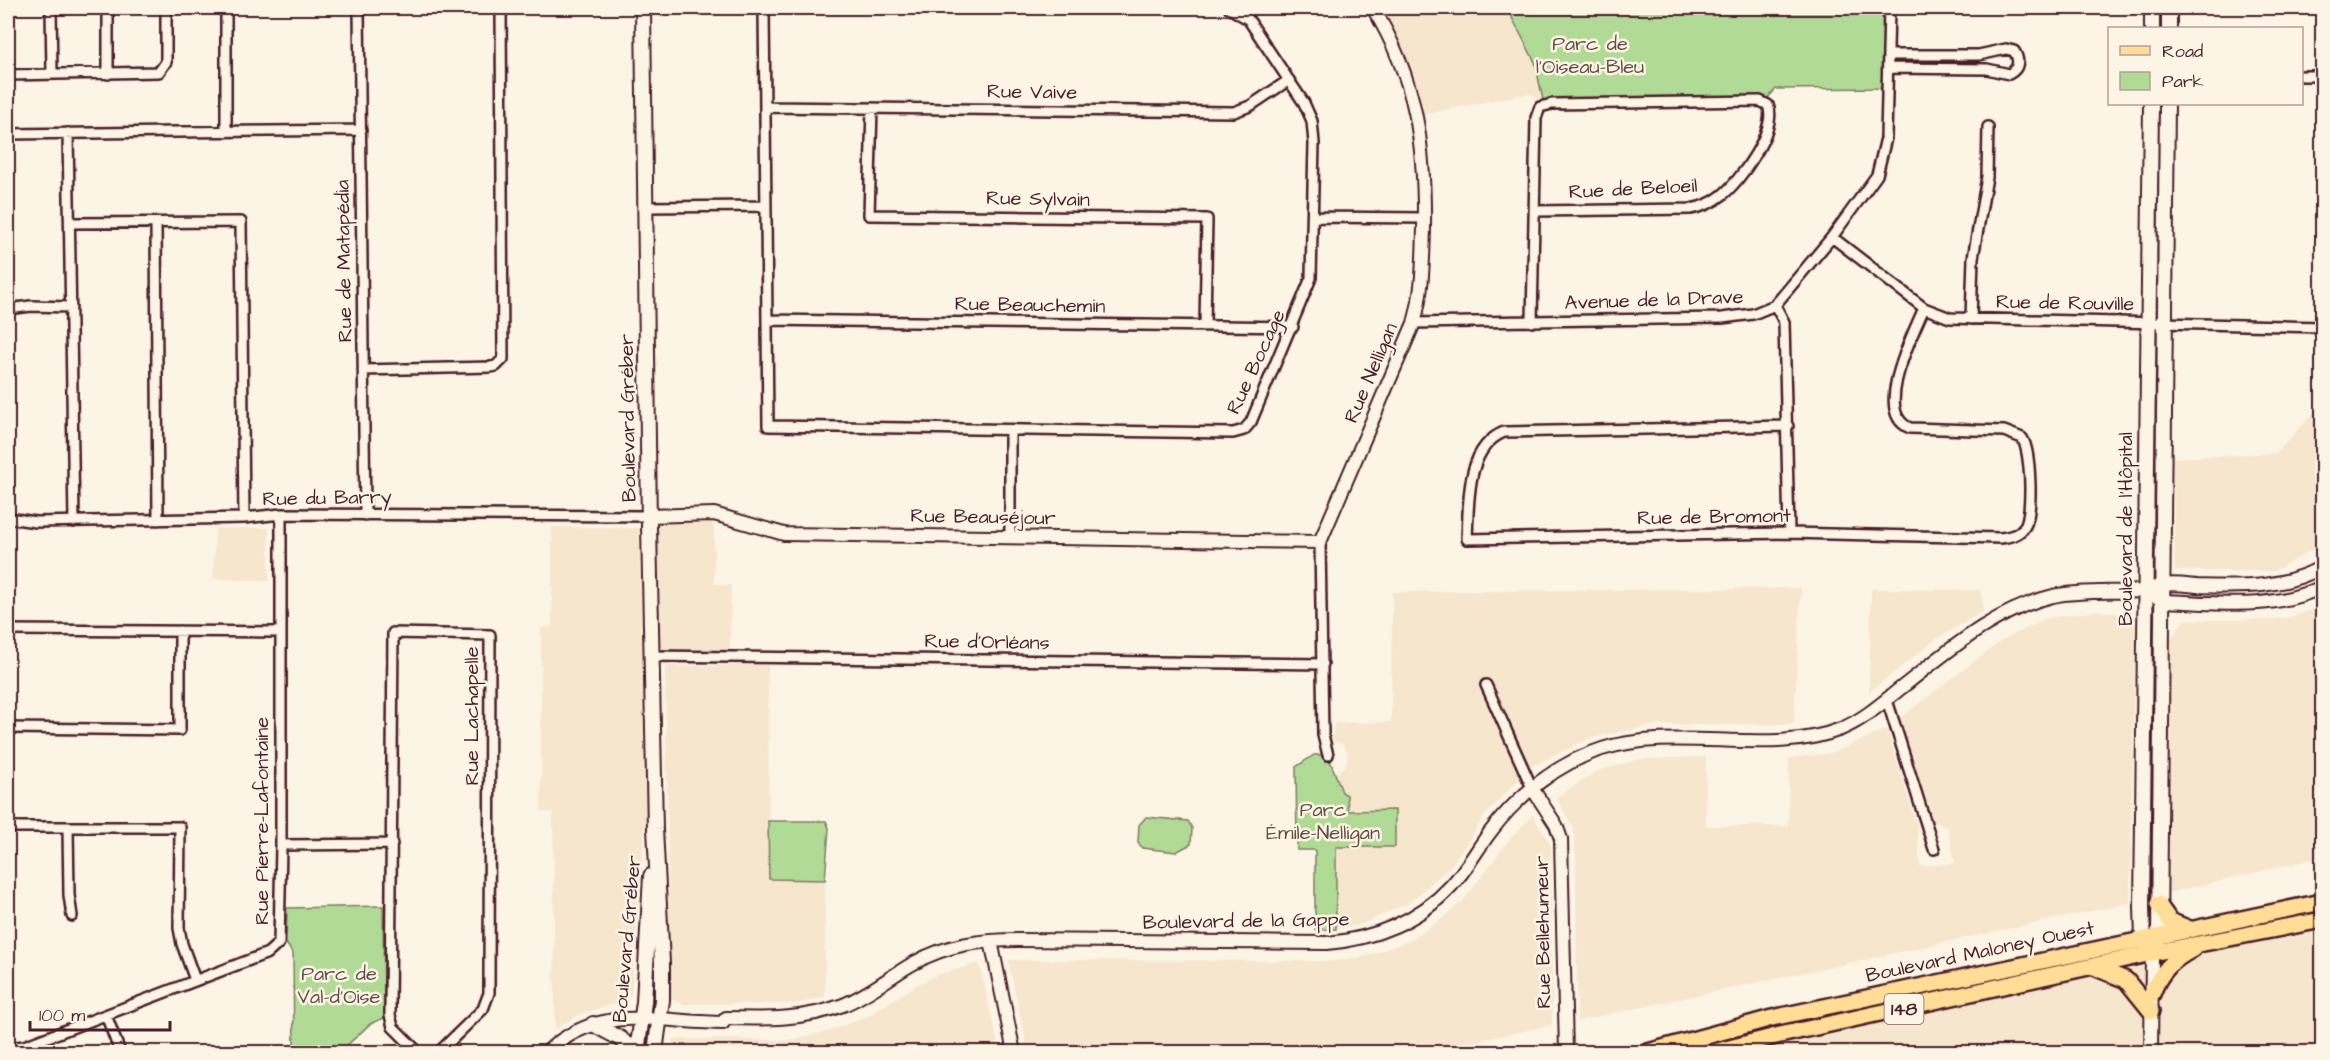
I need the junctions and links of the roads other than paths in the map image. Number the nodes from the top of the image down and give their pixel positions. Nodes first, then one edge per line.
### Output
1 (51, 8) edge
2 (108, 8) edge
3 (166, 8) edge
4 (226, 8) edge
5 (359, 8) edge
6 (501, 8) edge
7 (643, 8) edge
8 (764, 8) edge
9 (1229, 8) edge
10 (1373, 8) edge
11 (1889, 8) edge
12 (2152, 8) edge
13 (2169, 8) edge
14 (2152, 27) edge
15 (2169, 27) edge
16 (1888, 55) junction
17 (1888, 68) junction
18 (52, 74) junction
19 (108, 74) junction
20 (8, 75) edge
21 (2303, 76) edge
22 (2322, 76) edge
23 (1289, 80) junction
24 (2151, 105) edge
25 (2168, 105) edge
26 (765, 106) junction
27 (872, 108) junction
28 (1988, 127) dead end
29 (360, 130) junction
30 (226, 132) junction
31 (68, 133) junction
32 (8, 135) edge
33 (765, 206) junction
34 (645, 207) junction
35 (1535, 211) junction
36 (1314, 217) junction
37 (1424, 218) junction
38 (70, 223) junction
39 (156, 223) junction
40 (1832, 237) junction
41 (1775, 305) junction
42 (71, 306) junction
43 (1924, 308) junction
44 (8, 309) edge
45 (1971, 319) junction
46 (767, 320) junction
47 (1532, 322) junction
48 (2147, 323) junction
49 (1414, 324) junction
50 (2165, 324) junction
51 (1205, 325) junction
52 (1293, 327) junction
53 (2322, 327) edge
54 (363, 370) junction
55 (1788, 426) junction
56 (1010, 430) junction
57 (280, 514) junction
58 (365, 515) junction
59 (648, 516) junction
60 (8, 518) edge
61 (244, 518) junction
62 (158, 520) junction
63 (74, 522) junction
64 (1789, 533) junction
65 (1010, 536) junction
66 (1320, 542) junction
67 (2322, 567) edge
68 (2164, 585) junction
69 (2322, 587) edge
70 (2145, 591) junction
71 (2164, 601) junction
72 (8, 630) edge
73 (180, 632) junction
74 (281, 632) junction
75 (652, 656) junction
76 (1323, 664) junction
77 (1486, 685) dead end
78 (1887, 700) junction
79 (8, 728) edge
80 (1328, 755) dead end
81 (1532, 788) junction
82 (8, 827) edge
83 (68, 827) junction
84 (656, 829) junction
85 (392, 844) junction
86 (281, 845) junction
87 (1934, 849) dead end
88 (2322, 902) edge
89 (2158, 904) junction
90 (72, 916) dead end
91 (2322, 920) edge
92 (2190, 929) junction
93 (2151, 937) junction
94 (991, 941) junction
95 (2205, 943) junction
96 (2152, 953) junction
97 (2094, 967) junction
98 (195, 980) junction
99 (2152, 994) junction
100 (1876, 996) junction
101 (2151, 1011) junction
102 (1880, 1014) junction
103 (106, 1015) junction
104 (641, 1019) junction
105 (659, 1020) junction
106 (593, 1024) junction
107 (8, 1048) edge
108 (548, 1052) edge
109 (2151, 1052) edge
110 (120, 1053) edge
111 (418, 1053) edge
112 (439, 1053) edge
113 (635, 1053) edge
114 (655, 1053) edge
115 (1014, 1053) edge
116 (1566, 1053) edge
117 (1648, 1053) edge
118 (1714, 1053) edge

1 - 18 street
2 - 19 street
3 - 19 street
4 - 30 street
5 - 29 street, Rue de Matapédia
6 - 54 street
7 - 34 main road, Boulevard Gréber
8 - 26 street
9 - 23 street, Rue Bocage
10 - 37 street, Rue Nelligan
11 - 16 street
12 - 14 main road
13 - 15 main road
16 - 17 street
16 - 17 street
17 - 40 street
18 - 19 street
18 - 20 street
21 - 22 street
23 - 27 street, Rue Vaive
23 - 36 street, Rue Bocage
24 - 48 main road, Boulevard de l'Hôpital
25 - 50 main road, Boulevard de l'Hôpital
26 - 27 street, Rue Vaive
26 - 33 street
27 - 51 street, Rue Sylvain
28 - 45 street
29 - 30 street
29 - 54 street, Rue de Matapédia
30 - 31 street
31 - 32 street
31 - 38 street
33 - 34 street
33 - 46 street
34 - 59 main road, Boulevard Gréber
35 - 35 street, Rue de Beloeil
35 - 47 street, Rue de Beloeil
36 - 37 street
36 - 52 street, Rue Bocage
37 - 49 street, Rue Nelligan
38 - 39 street
38 - 42 street
39 - 61 street
39 - 62 street
40 - 41 street
40 - 43 street, Rue de Rouville
41 - 47 street, Avenue de la Drave
41 - 55 street
42 - 44 street
42 - 63 street
43 - 45 street, Rue de Rouville
43 - 64 street, Rue de Bromont
45 - 48 street, Rue de Rouville
46 - 51 street, Rue Beauchemin
46 - 56 street, Rue Bocage
47 - 49 street, Avenue de la Drave
48 - 50 street, Rue de Rouville
48 - 70 main road, Boulevard de l'Hôpital
49 - 66 street, Rue Nelligan
50 - 53 street, Rue de Rouville
50 - 68 main road, Boulevard de l'Hôpital
51 - 52 street, Rue Beauchemin
52 - 56 street, Rue Bocage
54 - 58 street, Rue de Matapédia
55 - 64 street
55 - 64 street, Rue de Bromont
56 - 65 street
57 - 58 street, Rue du Barry
57 - 61 street, Rue du Barry
57 - 74 street, Rue Pierre-Lafontaine
58 - 59 street, Rue du Barry
59 - 65 street, Rue Beauséjour
59 - 75 main road, Boulevard Gréber
60 - 63 street, Rue du Barry
61 - 62 street, Rue du Barry
62 - 63 street, Rue du Barry
65 - 66 street, Rue Beauséjour
66 - 76 street, Rue Nelligan
67 - 68 street, Boulevard de la Gappe
68 - 70 street, Boulevard de la Gappe
68 - 71 main road, Boulevard de l'Hôpital
69 - 71 street, Boulevard de la Gappe
70 - 71 street, Boulevard de la Gappe
70 - 78 street, Boulevard de la Gappe
70 - 93 main road, Boulevard de l'Hôpital
71 - 89 main road, Boulevard de l'Hôpital
72 - 73 street
73 - 74 street
73 - 79 street
74 - 86 street, Rue Pierre-Lafontaine
75 - 76 street, Rue d'Orléans
75 - 84 main road, Boulevard Gréber
76 - 80 street, Rue Nelligan
77 - 81 street, Rue Bellehumeur
78 - 81 street, Boulevard de la Gappe
78 - 87 street
81 - 94 street, Boulevard de la Gappe
81 - 116 street, Rue Bellehumeur
82 - 83 street
83 - 90 street
83 - 98 street
84 - 104 main road, Boulevard Gréber
84 - 105 main road, Boulevard Gréber
85 - 86 street
85 - 111 street, Rue Lachapelle
85 - 112 street, Rue Lachapelle
86 - 98 street, Rue Pierre-Lafontaine
88 - 92 main road, Boulevard Maloney Ouest / 148
89 - 92 main road
89 - 93 main road, Boulevard de l'Hôpital
91 - 95 main road, Boulevard Maloney Ouest / 148
92 - 93 main road, Boulevard Maloney Ouest / 148
93 - 96 main road, Boulevard de l'Hôpital
93 - 100 main road, Boulevard Maloney Ouest / 148
94 - 105 street, Boulevard de la Gappe
94 - 115 street
95 - 96 main road, Boulevard Maloney Ouest / 148
95 - 99 main road
96 - 97 main road, Boulevard Maloney Ouest / 148
96 - 99 street, Boulevard de l'Hôpital
97 - 101 main road
97 - 102 main road, Boulevard Maloney Ouest / 148
98 - 103 street, Rue Pierre-Lafontaine
99 - 101 street, Boulevard de l'Hôpital
100 - 102 main road
100 - 117 main road, Boulevard Maloney Ouest / 148
101 - 109 street, Boulevard de l'Hôpital
102 - 118 main road, Boulevard Maloney Ouest / 148
103 - 107 street, Rue Pierre-Lafontaine
103 - 110 street
104 - 105 street, Boulevard de la Gappe
104 - 106 street, Boulevard de la Gappe
104 - 113 main road, Boulevard Gréber
105 - 114 main road, Boulevard Gréber
106 - 108 street, Boulevard de la Gappe
106 - 113 main road

